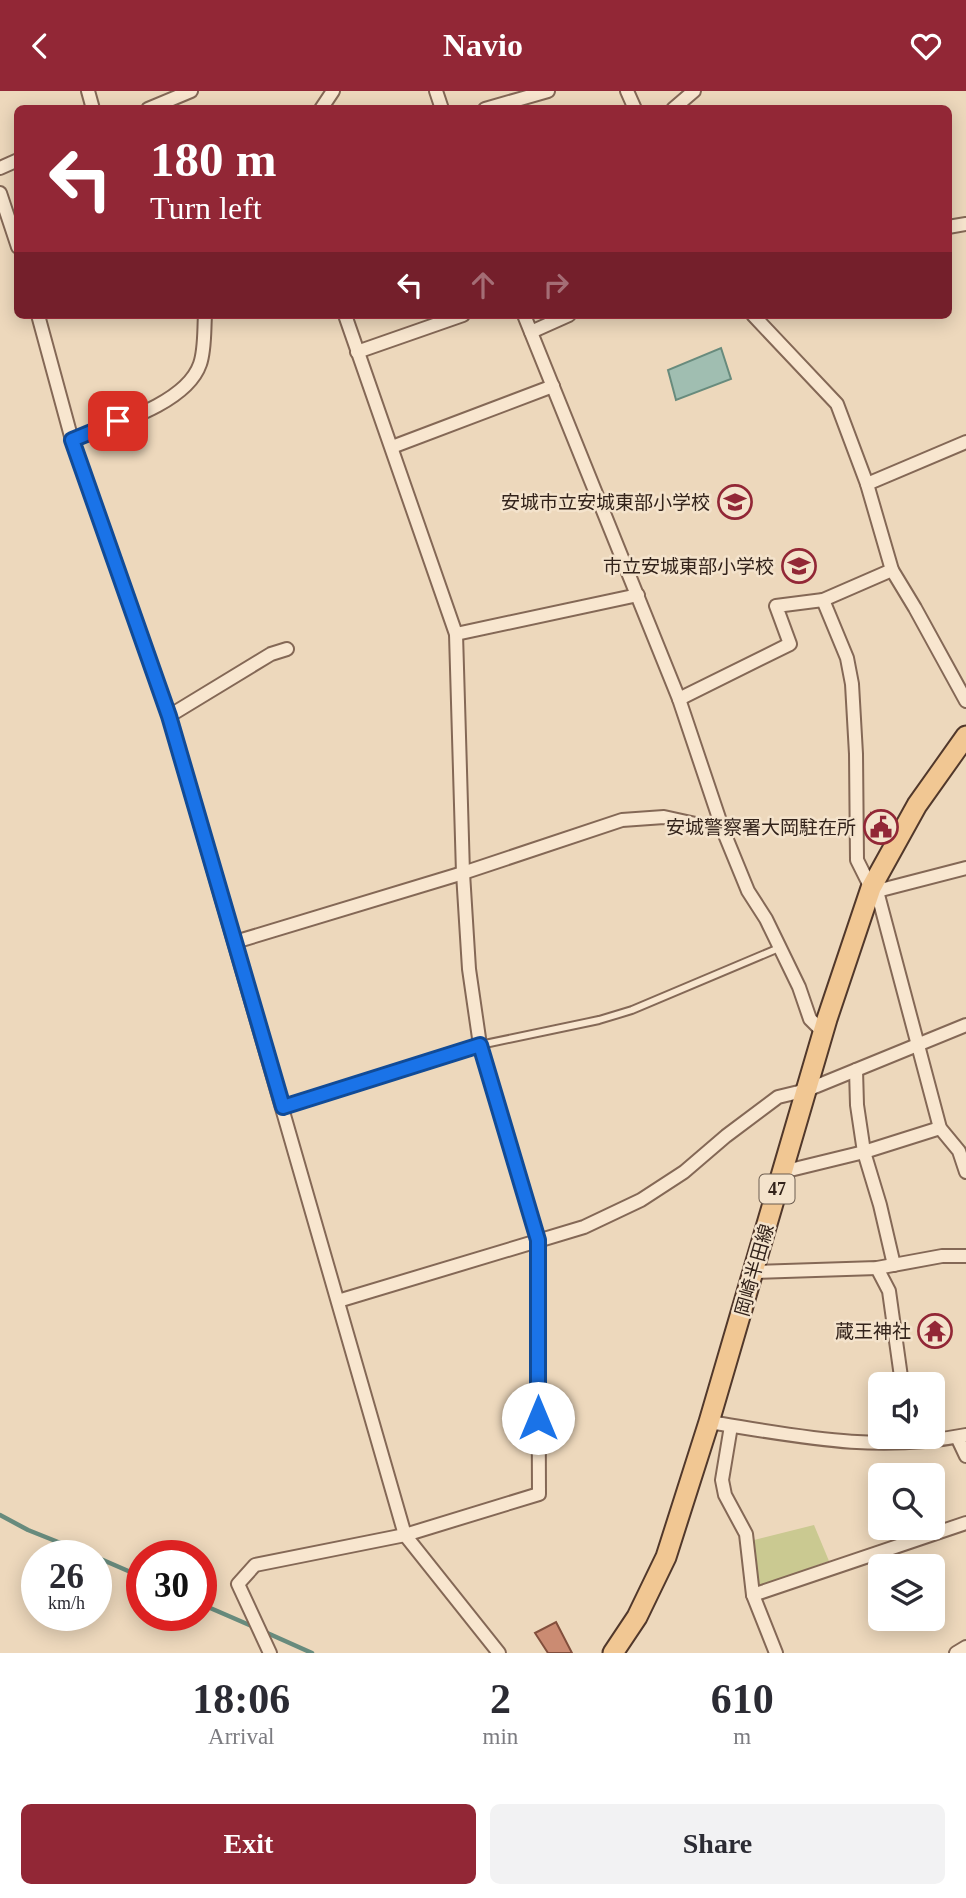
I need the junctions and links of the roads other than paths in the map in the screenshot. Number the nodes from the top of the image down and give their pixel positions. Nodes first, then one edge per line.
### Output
1 (191, 91) edge
2 (548, 91) edge
3 (694, 91) edge
4 (158, 105) edge
5 (499, 105) edge
6 (678, 105) edge
7 (0, 193) edge
8 (14, 235) edge
9 (39, 319) edge
10 (205, 319) edge
11 (346, 319) edge
12 (452, 319) edge
13 (526, 319) edge
14 (560, 319) edge
15 (757, 319) edge
16 (531, 332) junction
17 (357, 352) junction
18 (553, 386) junction
19 (72, 440) junction
20 (966, 442) edge
21 (392, 447) junction
22 (867, 484) junction
23 (892, 570) junction
24 (638, 595) junction
25 (823, 600) junction
26 (456, 634) junction
27 (287, 649) dead end
28 (679, 699) junction
29 (966, 701) edge
30 (169, 716) junction
31 (966, 736) edge
32 (723, 830) junction
33 (966, 867) edge
34 (463, 873) junction
35 (874, 889) junction
36 (235, 942) junction
37 (779, 948) junction
38 (966, 1025) edge
39 (824, 1033) junction
40 (480, 1045) junction
41 (919, 1045) junction
42 (856, 1070) junction
43 (807, 1090) junction
44 (283, 1107) junction
45 (940, 1128) junction
46 (864, 1152) junction
47 (782, 1172) junction
48 (966, 1172) edge
49 (538, 1240) junction
50 (966, 1256) edge
51 (894, 1265) junction
52 (877, 1268) junction
53 (753, 1272) junction
54 (338, 1301) junction
55 (900, 1372) edge
56 (709, 1422) junction
57 (731, 1426) junction
58 (961, 1436) edge
59 (868, 1441) edge
60 (966, 1456) edge
61 (966, 1523) edge
62 (405, 1535) junction
63 (753, 1595) junction
64 (966, 1647) edge
65 (270, 1653) edge
66 (499, 1653) edge
67 (613, 1653) edge
68 (776, 1653) edge
69 (956, 1653) edge

1 - 4 street
2 - 5 street
3 - 6 street
7 - 8 street
9 - 19 street
10 - 19 street
11 - 17 street
12 - 17 street
13 - 16 street
14 - 16 street
15 - 22 street
16 - 18 street
17 - 21 street
18 - 21 street
18 - 24 street
19 - 30 street
20 - 22 street
21 - 26 street
22 - 23 street
23 - 25 street
23 - 29 street
24 - 26 street
24 - 28 street
25 - 28 street
25 - 35 street
26 - 34 street
27 - 30 street
28 - 32 street
30 - 36 street
31 - 35 main road, 岡崎半田線 / 47
32 - 34 street
32 - 37 street
33 - 35 street
34 - 36 street
34 - 40 street
35 - 39 main road, 岡崎半田線 / 47
35 - 41 street
36 - 44 street
37 - 39 street
37 - 40 lane
38 - 41 street
39 - 43 main road, 岡崎半田線 / 47
40 - 44 street
40 - 49 street
41 - 42 street
41 - 45 street
42 - 43 street
42 - 46 street
43 - 47 main road, 岡崎半田線 / 47
43 - 49 street
44 - 54 street
45 - 46 street
45 - 48 street
46 - 47 street
46 - 51 street
47 - 53 main road, 岡崎半田線 / 47
49 - 54 street
49 - 62 street
50 - 51 street
51 - 52 street
52 - 53 street
52 - 55 street
53 - 56 main road, 岡崎半田線 / 47
54 - 62 street
56 - 57 street
56 - 67 main road, 岡崎半田線 / 47
57 - 59 street
57 - 63 street
58 - 60 street
61 - 63 street
62 - 65 street
62 - 66 street
63 - 68 street
64 - 69 street

